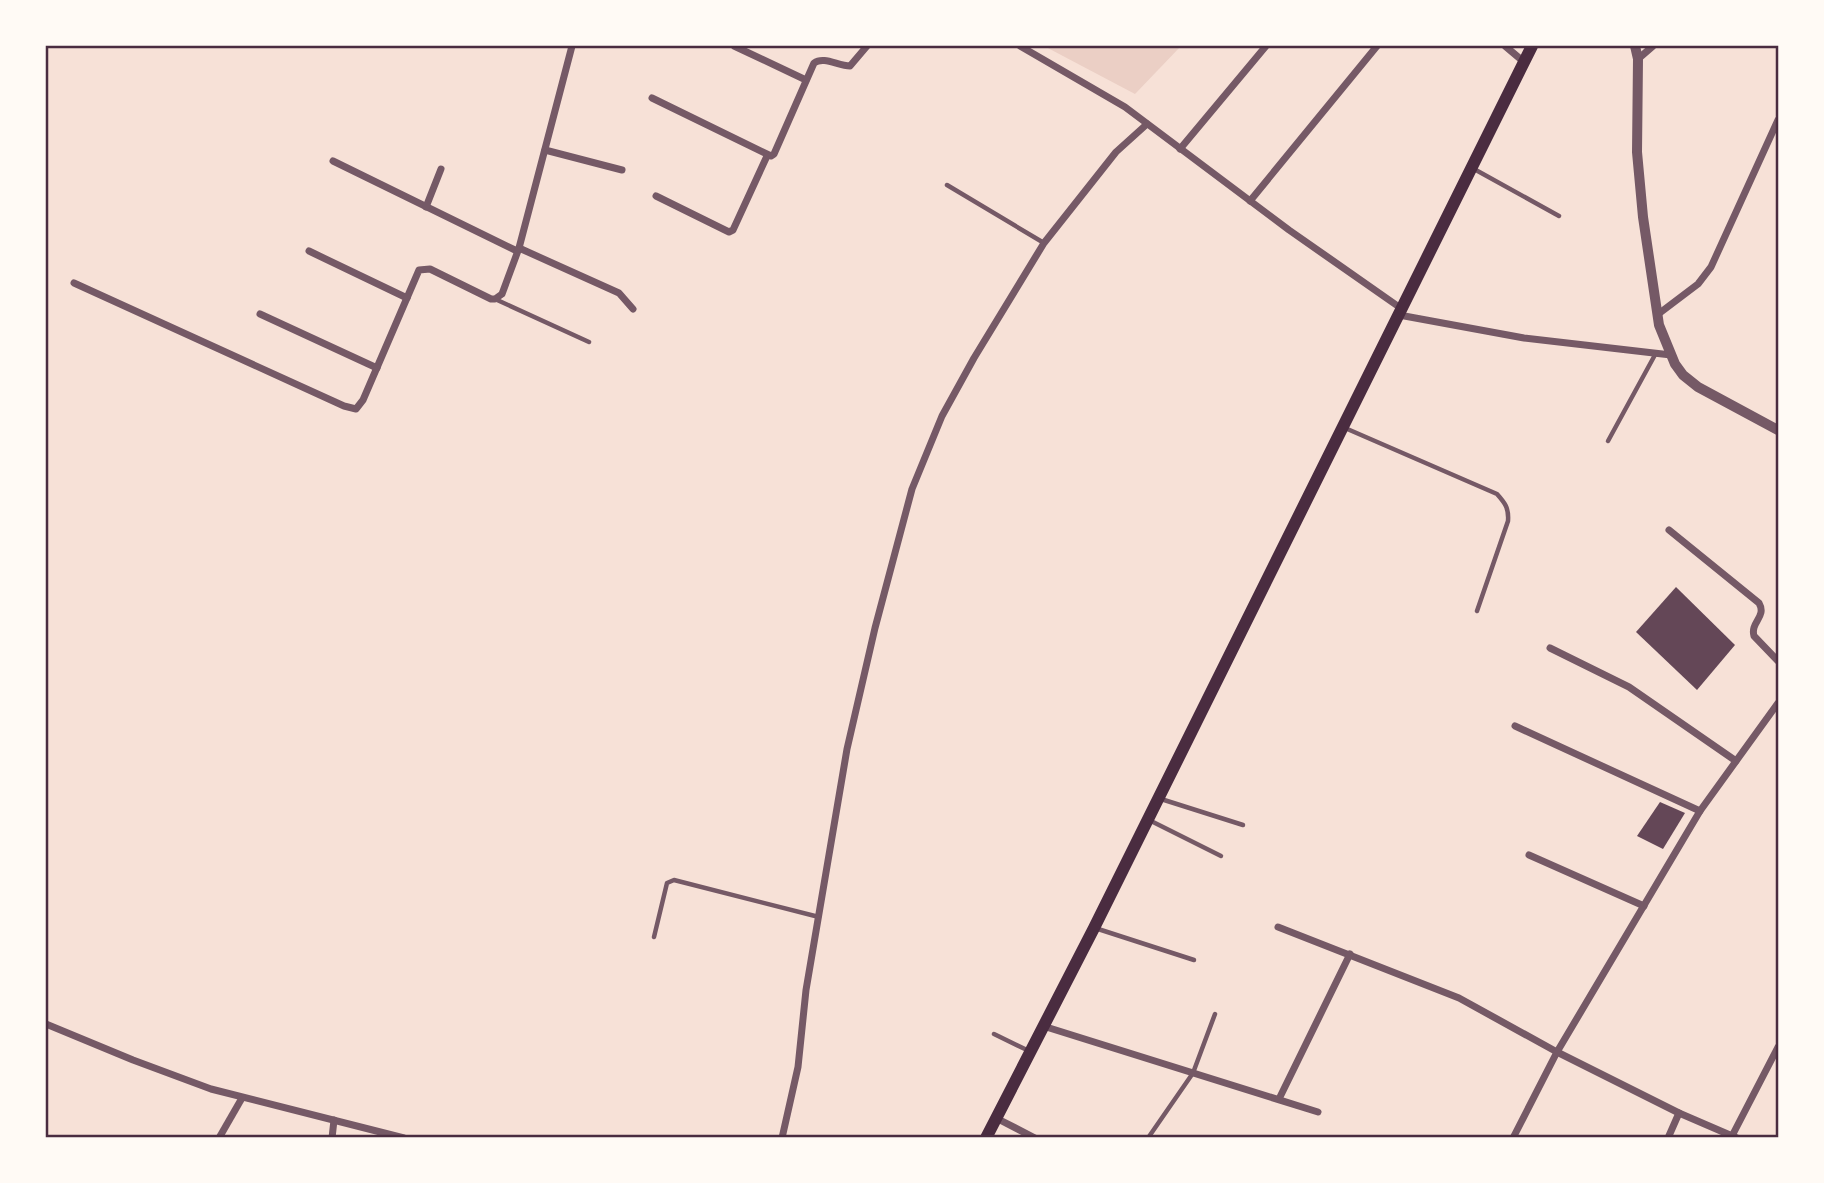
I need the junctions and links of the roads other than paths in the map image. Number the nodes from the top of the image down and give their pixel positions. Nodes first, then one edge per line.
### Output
1 (572, 46) edge
2 (733, 46) edge
3 (867, 46) edge
4 (1020, 46) edge
5 (1266, 46) edge
6 (1377, 46) edge
7 (1505, 46) edge
8 (1532, 46) edge
9 (1635, 46) edge
10 (1652, 46) edge
11 (1638, 59) junction
12 (1524, 62) junction
13 (806, 80) junction
14 (652, 98) dead end
15 (1779, 120) edge
16 (1147, 124) junction
17 (1180, 149) junction
18 (545, 150) junction
19 (767, 156) junction
20 (333, 161) dead end
21 (1472, 167) junction
22 (441, 169) dead end
23 (622, 170) dead end
24 (947, 185) dead end
25 (656, 196) dead end
26 (1250, 201) junction
27 (426, 206) junction
28 (1559, 216) dead end
29 (1044, 243) junction
30 (518, 250) junction
31 (309, 251) dead end
32 (74, 283) dead end
33 (407, 298) junction
34 (495, 299) junction
35 (633, 309) dead end
36 (1401, 312) junction
37 (260, 314) dead end
38 (1657, 315) junction
39 (589, 342) dead end
40 (1656, 354) junction
41 (1671, 355) junction
42 (377, 368) junction
43 (1344, 427) junction
44 (1779, 430) edge
45 (1608, 441) dead end
46 (1669, 530) dead end
47 (1477, 611) dead end
48 (1550, 648) dead end
49 (1779, 661) edge
50 (1778, 705) edge
51 (1515, 726) dead end
52 (1736, 761) junction
53 (1158, 799) junction
54 (1700, 811) junction
55 (1148, 819) junction
56 (1243, 825) dead end
57 (1530, 855) dead end
58 (1220, 856) dead end
59 (1644, 906) junction
60 (819, 917) junction
61 (1278, 927) dead end
62 (1094, 928) junction
63 (654, 937) dead end
64 (1350, 954) junction
65 (1194, 960) dead end
66 (1215, 1013) dead end
67 (46, 1024) edge
68 (1043, 1026) junction
69 (993, 1034) dead end
70 (1779, 1048) edge
71 (1030, 1052) junction
72 (1557, 1052) junction
73 (1193, 1073) junction
74 (242, 1098) junction
75 (1279, 1100) junction
76 (1318, 1112) dead end
77 (1679, 1112) junction
78 (996, 1118) junction
79 (334, 1120) junction
80 (1735, 1137) edge
81 (219, 1138) edge
82 (332, 1138) edge
83 (404, 1138) edge
84 (782, 1138) edge
85 (986, 1138) edge
86 (1035, 1138) edge
87 (1148, 1138) edge
88 (1513, 1138) edge
89 (1668, 1138) edge

1 - 18 street
2 - 13 street
3 - 13 street
4 - 16 street
5 - 17 street
6 - 26 street
7 - 12 street
8 - 12 main road
9 - 11 street
10 - 11 street
11 - 38 street
12 - 21 main road
13 - 19 street
14 - 19 street
15 - 38 street
16 - 17 street
16 - 29 street
17 - 26 street
18 - 23 street
18 - 30 street
19 - 25 street
20 - 27 street
21 - 28 lane
21 - 36 main road
22 - 27 street
24 - 29 lane
26 - 36 street
27 - 30 street
29 - 60 street
30 - 34 street
30 - 35 street
31 - 33 street
32 - 42 street
33 - 34 street
33 - 42 street
34 - 39 lane
36 - 40 street
36 - 43 main road
37 - 42 street
38 - 41 street
40 - 41 street
40 - 45 lane
41 - 44 street
43 - 47 lane
43 - 53 main road
46 - 49 street
48 - 52 street
50 - 52 street
51 - 54 street
52 - 54 street
53 - 55 main road
53 - 56 lane
54 - 59 street
55 - 58 lane
55 - 62 main road
57 - 59 street
59 - 72 street
60 - 63 lane
60 - 84 street
61 - 64 street
62 - 65 lane
62 - 68 main road
64 - 72 street
64 - 75 street
66 - 73 lane
67 - 74 street
68 - 71 main road
68 - 73 street
69 - 71 lane
70 - 80 street
71 - 78 main road
72 - 77 street
72 - 88 street
73 - 75 street
73 - 87 lane
74 - 79 street
74 - 81 street
75 - 76 street
77 - 80 street
77 - 89 street
78 - 85 main road
78 - 86 street
79 - 82 street
79 - 83 street

